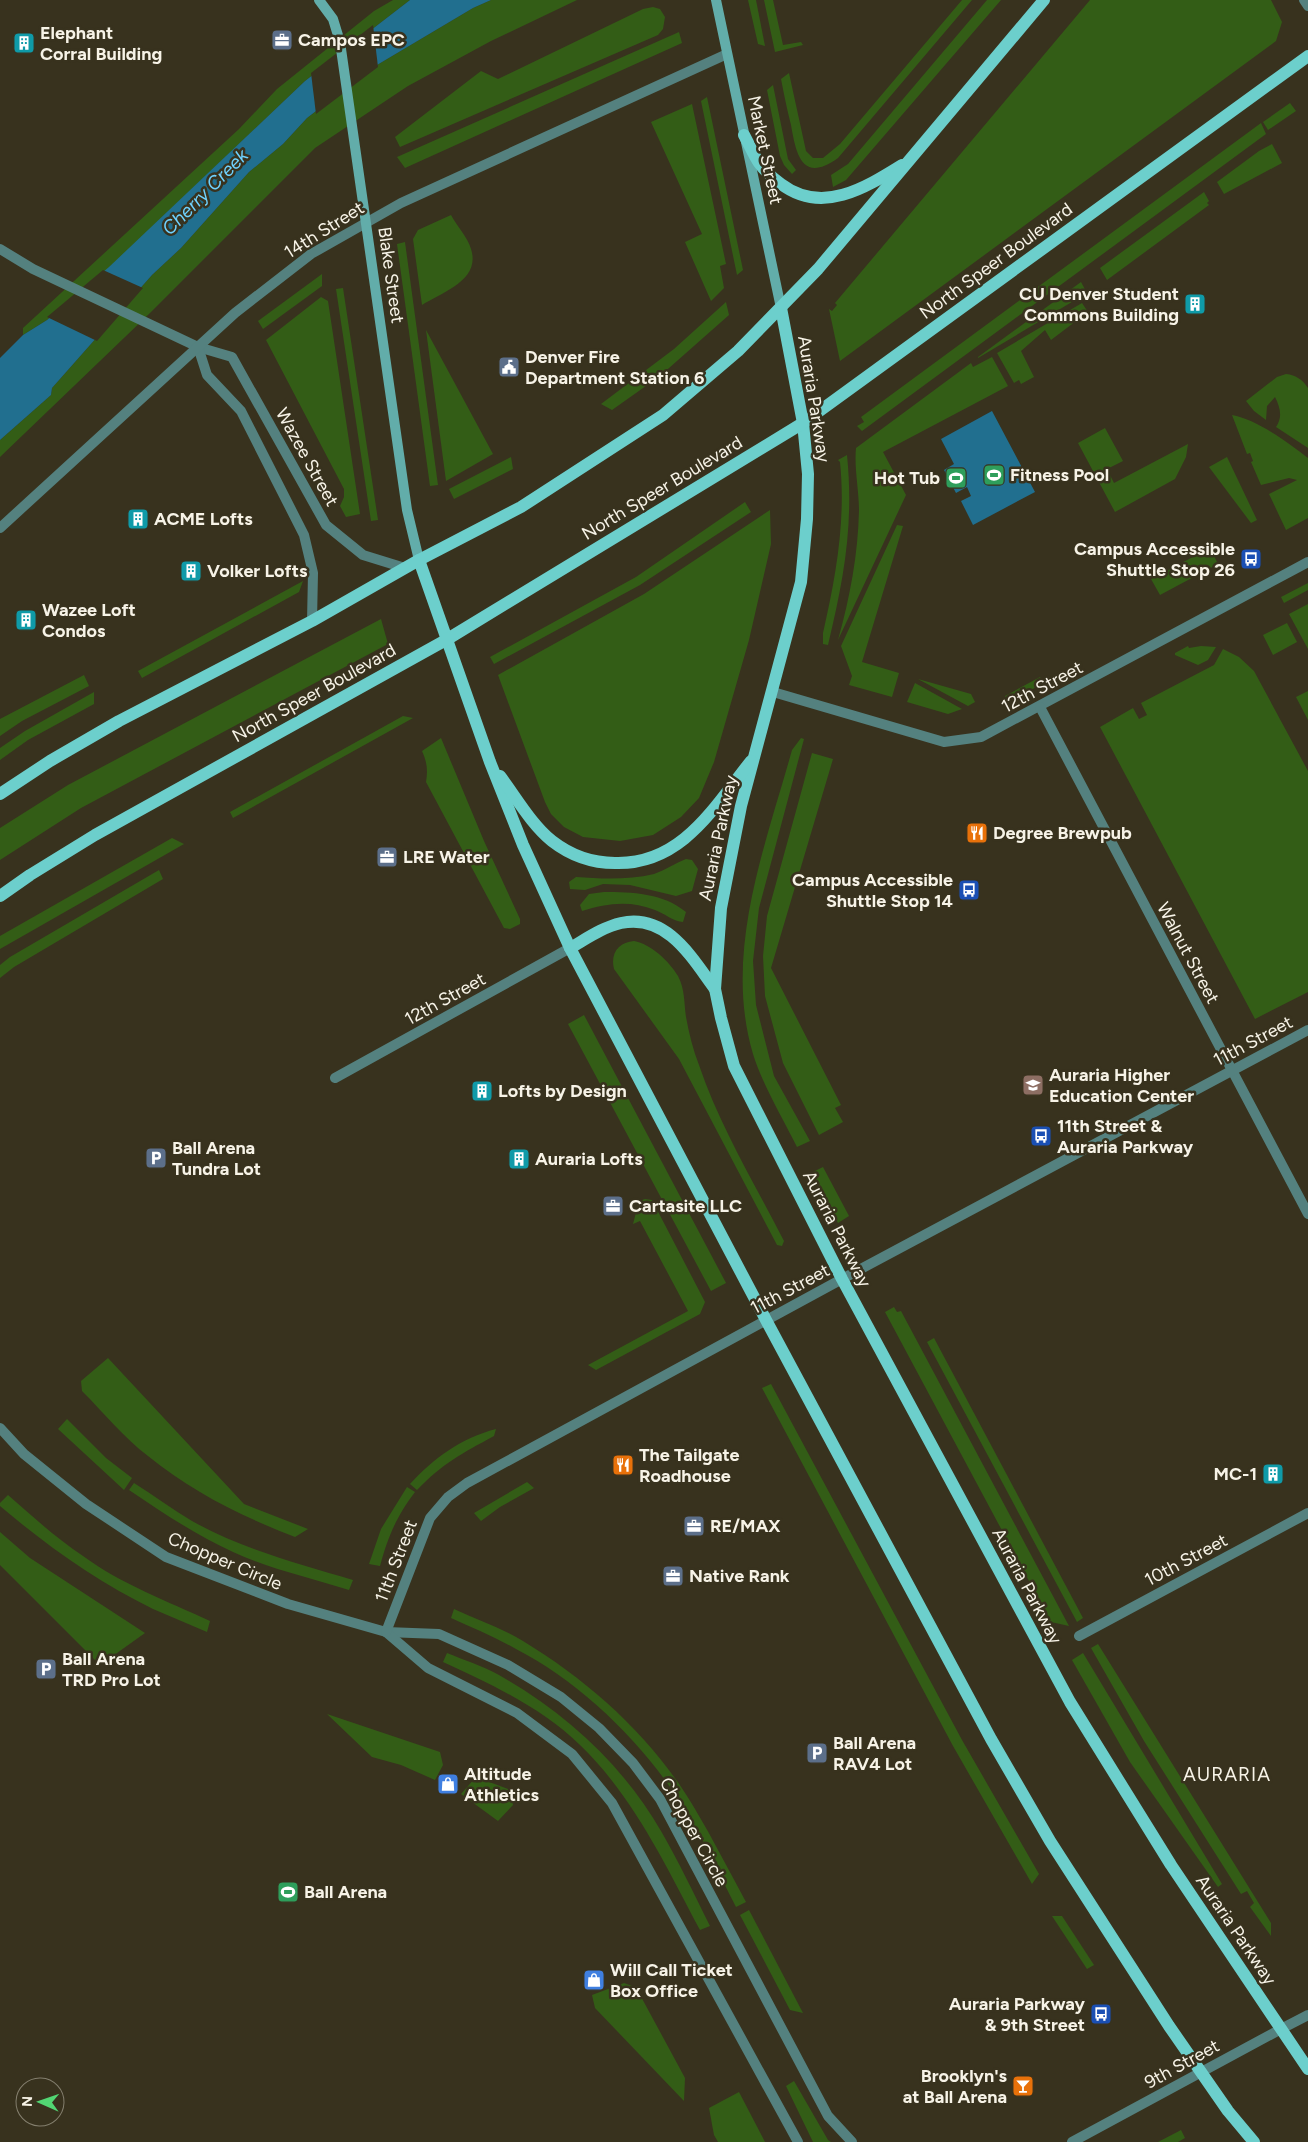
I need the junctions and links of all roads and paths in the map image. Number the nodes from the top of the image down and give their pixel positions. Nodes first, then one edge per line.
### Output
1 (319, 0) edge
2 (716, 0) edge
3 (1044, 0) edge
4 (1304, 0) edge
5 (1308, 6) edge
6 (727, 54) junction
7 (1308, 56) edge
8 (744, 135) junction
9 (913, 158) junction
10 (367, 221) junction
11 (0, 249) edge
12 (780, 308) junction
13 (198, 347) junction
14 (803, 423) junction
15 (0, 528) edge
16 (419, 560) junction
17 (1308, 562) edge
18 (405, 568) junction
19 (312, 621) junction
20 (446, 640) junction
21 (773, 692) junction
22 (1040, 707) junction
23 (753, 758) junction
24 (490, 762) junction
25 (0, 794) edge
26 (0, 896) edge
27 (570, 948) junction
28 (715, 989) junction
29 (1308, 1030) edge
30 (1232, 1071) junction
31 (335, 1078) dead end
32 (1308, 1214) edge
33 (842, 1279) junction
34 (766, 1320) junction
35 (0, 1428) edge
36 (1308, 1513) edge
37 (386, 1632) junction
38 (1079, 1636) dead end
39 (1308, 2015) edge
40 (1281, 2029) junction
41 (1308, 2069) edge
42 (1201, 2072) junction
43 (798, 2142) edge
44 (852, 2142) edge
45 (1072, 2142) edge
46 (1254, 2142) edge

1 - 10 main road, Blake Street
2 - 6 main road, Market Street
3 - 9 main road
4 - 5 street
6 - 8 main road, Market Street
6 - 10 street, 14th Street
7 - 14 main road, North Speer Boulevard
8 - 9 main road
8 - 12 main road, Market Street
9 - 12 main road
10 - 13 street, 14th Street
10 - 16 main road, Blake Street
11 - 13 street, Wazee Street
12 - 14 main road, Auraria Parkway
12 - 16 main road
13 - 15 street, 14th Street
13 - 18 street, Wazee Street
13 - 19 street, Wazee Street
14 - 20 main road, North Speer Boulevard
14 - 21 main road, Auraria Parkway
16 - 18 main road
16 - 20 main road
17 - 22 street, 12th Street
18 - 19 main road
19 - 25 main road
20 - 24 main road
20 - 26 main road, North Speer Boulevard
21 - 22 street, 12th Street
21 - 23 main road, Auraria Parkway
22 - 30 street, Walnut Street
23 - 24 main road
23 - 28 main road, Auraria Parkway
24 - 27 main road
27 - 28 main road
27 - 31 street, 12th Street
27 - 34 main road
28 - 33 main road, Auraria Parkway
29 - 30 street, 11th Street
30 - 32 street, Walnut Street
30 - 33 street, 11th Street
33 - 34 street, 11th Street
33 - 40 main road, Auraria Parkway
34 - 37 street, 11th Street
34 - 42 main road
35 - 37 street, Chopper Circle
36 - 38 street, 10th Street
37 - 43 street, Chopper Circle
37 - 44 street, Chopper Circle
39 - 40 street, 9th Street
40 - 41 main road, Auraria Parkway
40 - 42 street, 9th Street
42 - 45 street, 9th Street
42 - 46 main road

